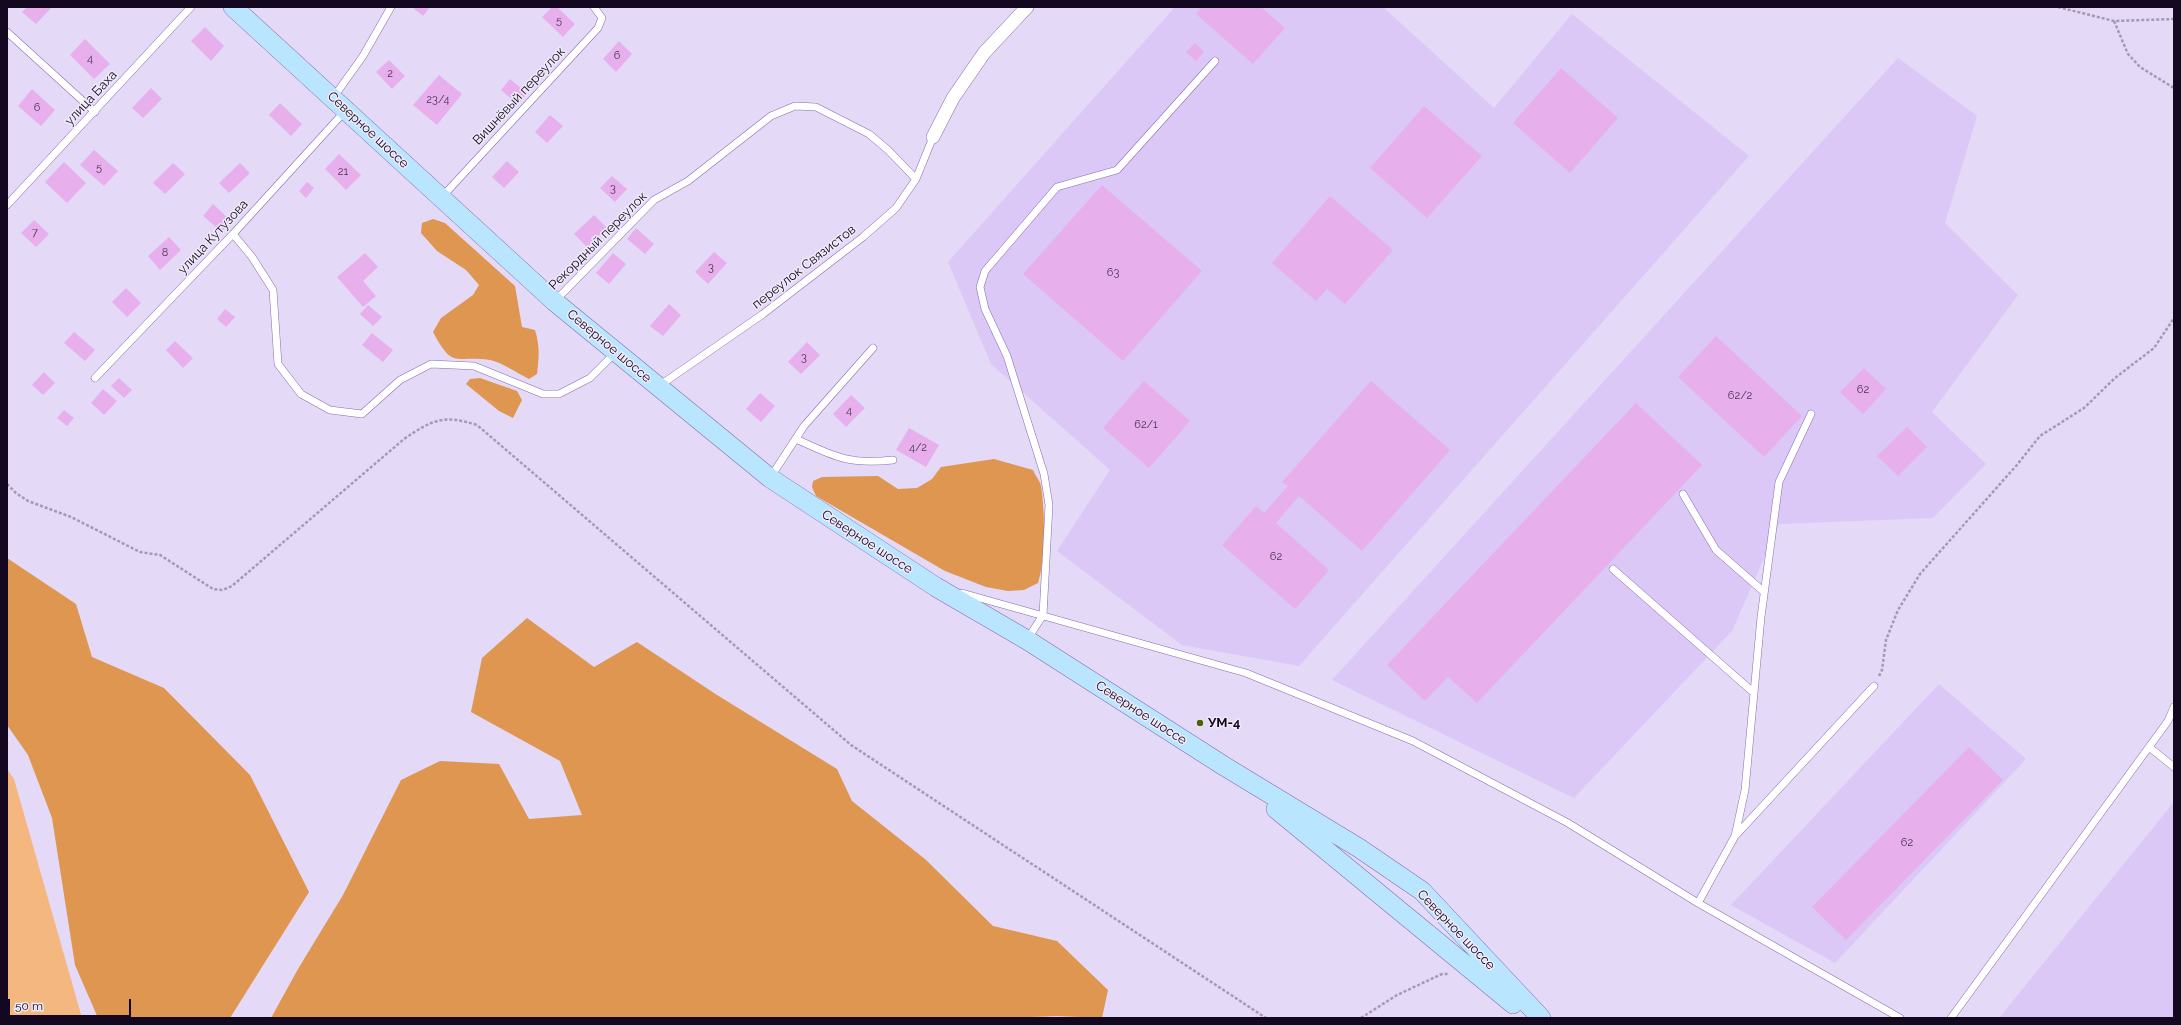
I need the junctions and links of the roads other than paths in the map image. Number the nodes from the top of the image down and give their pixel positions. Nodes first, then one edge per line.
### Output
1 (191, 7) edge
2 (233, 7) edge
3 (391, 7) edge
4 (594, 7) edge
5 (1028, 7) edge
6 (7, 32) edge
7 (1214, 61) dead end
8 (340, 104) junction
9 (95, 112) junction
10 (933, 137) joint
11 (916, 179) junction
12 (441, 198) junction
13 (7, 205) edge
14 (233, 234) junction
15 (555, 302) junction
16 (873, 348) dead end
17 (616, 352) junction
18 (95, 378) dead end
19 (657, 387) junction
20 (1811, 414) dead end
21 (796, 439) junction
22 (893, 460) dead end
23 (770, 478) junction
24 (1683, 494) dead end
25 (1613, 570) dead end
26 (936, 586) junction
27 (1764, 592) junction
28 (1043, 615) junction
29 (1027, 640) junction
30 (1874, 686) road end
31 (1754, 693) junction
32 (2174, 706) edge
33 (2149, 747) junction
34 (1224, 766) junction
35 (2174, 767) edge
36 (1735, 836) junction
37 (1698, 903) junction
38 (1529, 1018) edge
39 (1541, 1018) edge
40 (1900, 1018) edge
41 (1951, 1018) edge

1 - 9 lane, улица Баха
2 - 8 main road, Северное шоссе
3 - 8 lane, улица Кутузова
4 - 12 lane, Вишнёвый переулок
5 - 10 street
6 - 9 lane
7 - 28 lane
8 - 12 main road, Северное шоссе
8 - 14 lane, улица Кутузова
9 - 13 lane, улица Баха
10 - 11 lane, переулок Связистов
11 - 15 lane, Рекордный переулок
11 - 19 lane, переулок Связистов
12 - 15 main road, Северное шоссе
14 - 17 lane
14 - 18 lane, улица Кутузова
15 - 17 main road, Северное шоссе
16 - 21 lane
17 - 19 main road, Северное шоссе
19 - 23 main road, Северное шоссе
20 - 27 lane
21 - 22 lane
21 - 23 lane
23 - 26 main road, Северное шоссе
24 - 27 lane
25 - 31 lane
26 - 28 lane
26 - 29 main road, Северное шоссе
27 - 31 lane
28 - 29 lane
28 - 37 lane
29 - 34 main road, Северное шоссе
30 - 36 lane
31 - 36 lane
32 - 33 lane
33 - 35 lane
33 - 41 lane
34 - 38 main road
34 - 39 main road, Северное шоссе
36 - 37 lane
37 - 40 lane

